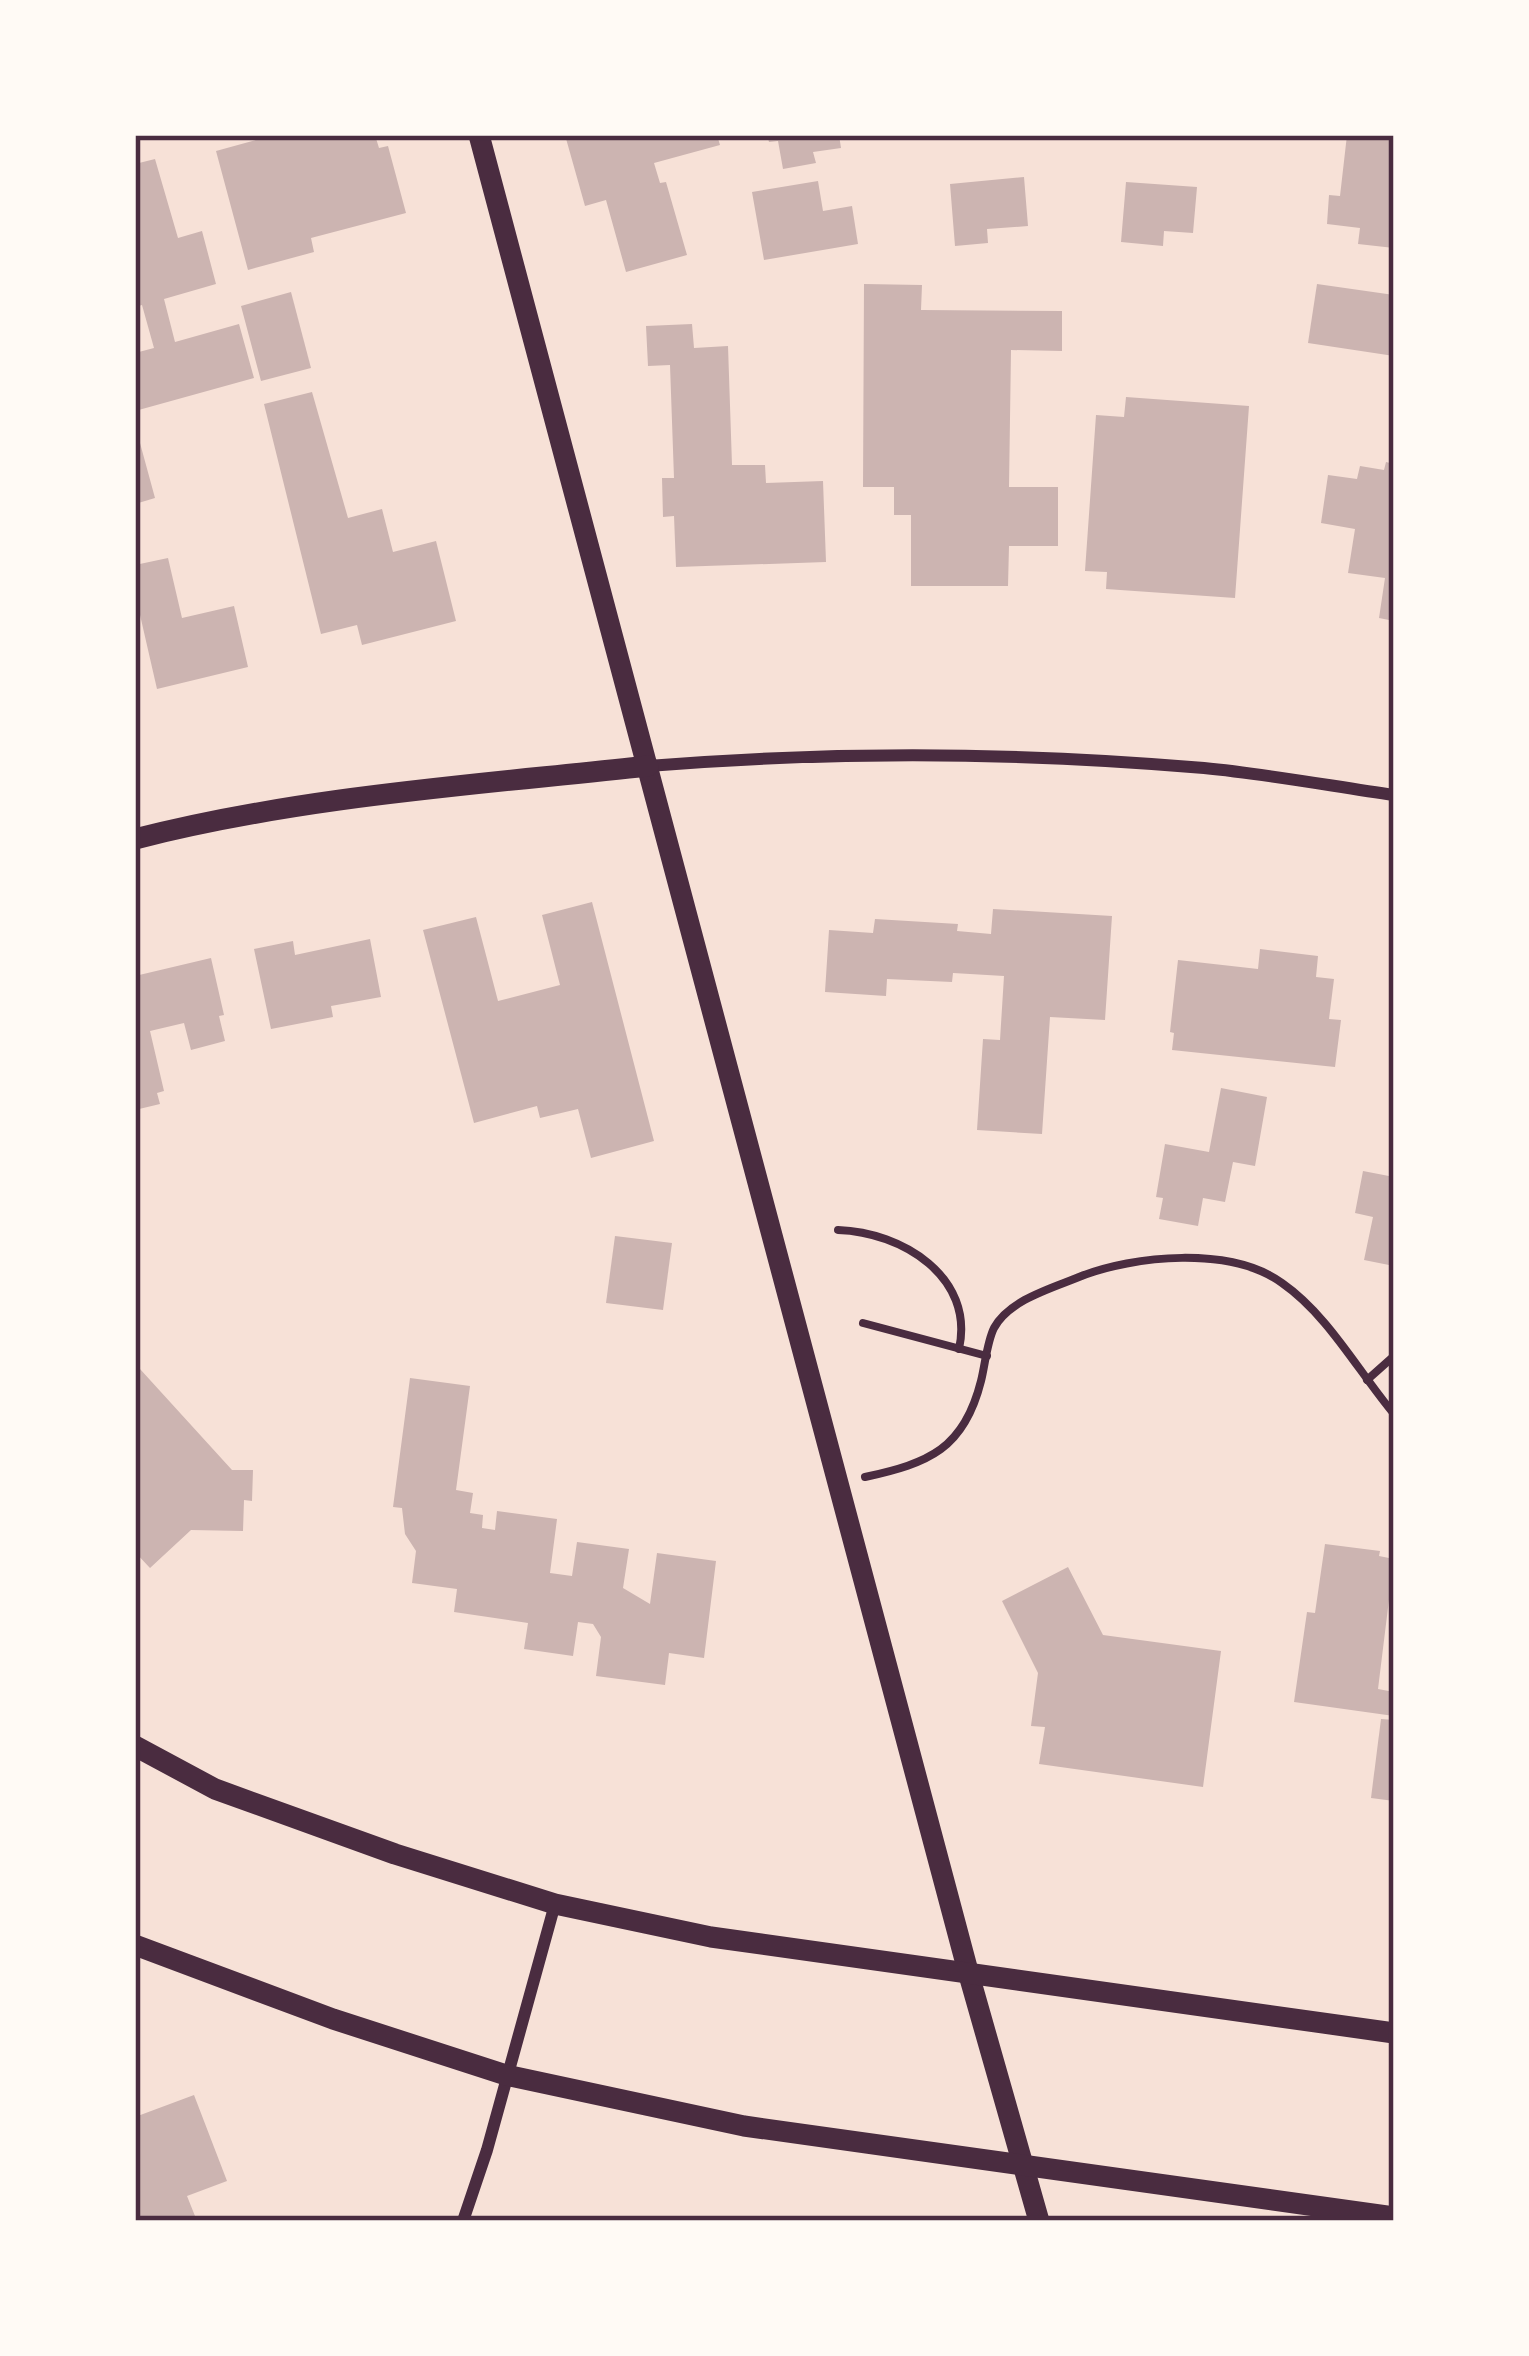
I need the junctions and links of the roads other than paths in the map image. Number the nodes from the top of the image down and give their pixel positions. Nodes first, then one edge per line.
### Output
1 (479, 135) edge
2 (648, 766) junction
3 (1394, 795) edge
4 (135, 839) edge
5 (135, 1746) edge
6 (555, 1904) junction
7 (135, 1945) edge
8 (969, 1976) junction
9 (1394, 2033) edge
10 (506, 2075) junction
11 (1022, 2165) junction
12 (1394, 2218) edge
13 (463, 2221) edge
14 (1039, 2221) edge

1 - 2 street
2 - 3 street
2 - 4 street
2 - 8 street
5 - 6 street
6 - 8 street
6 - 10 street
7 - 10 street
8 - 9 street
8 - 11 street
10 - 11 street
10 - 13 street
11 - 12 street
11 - 14 street

